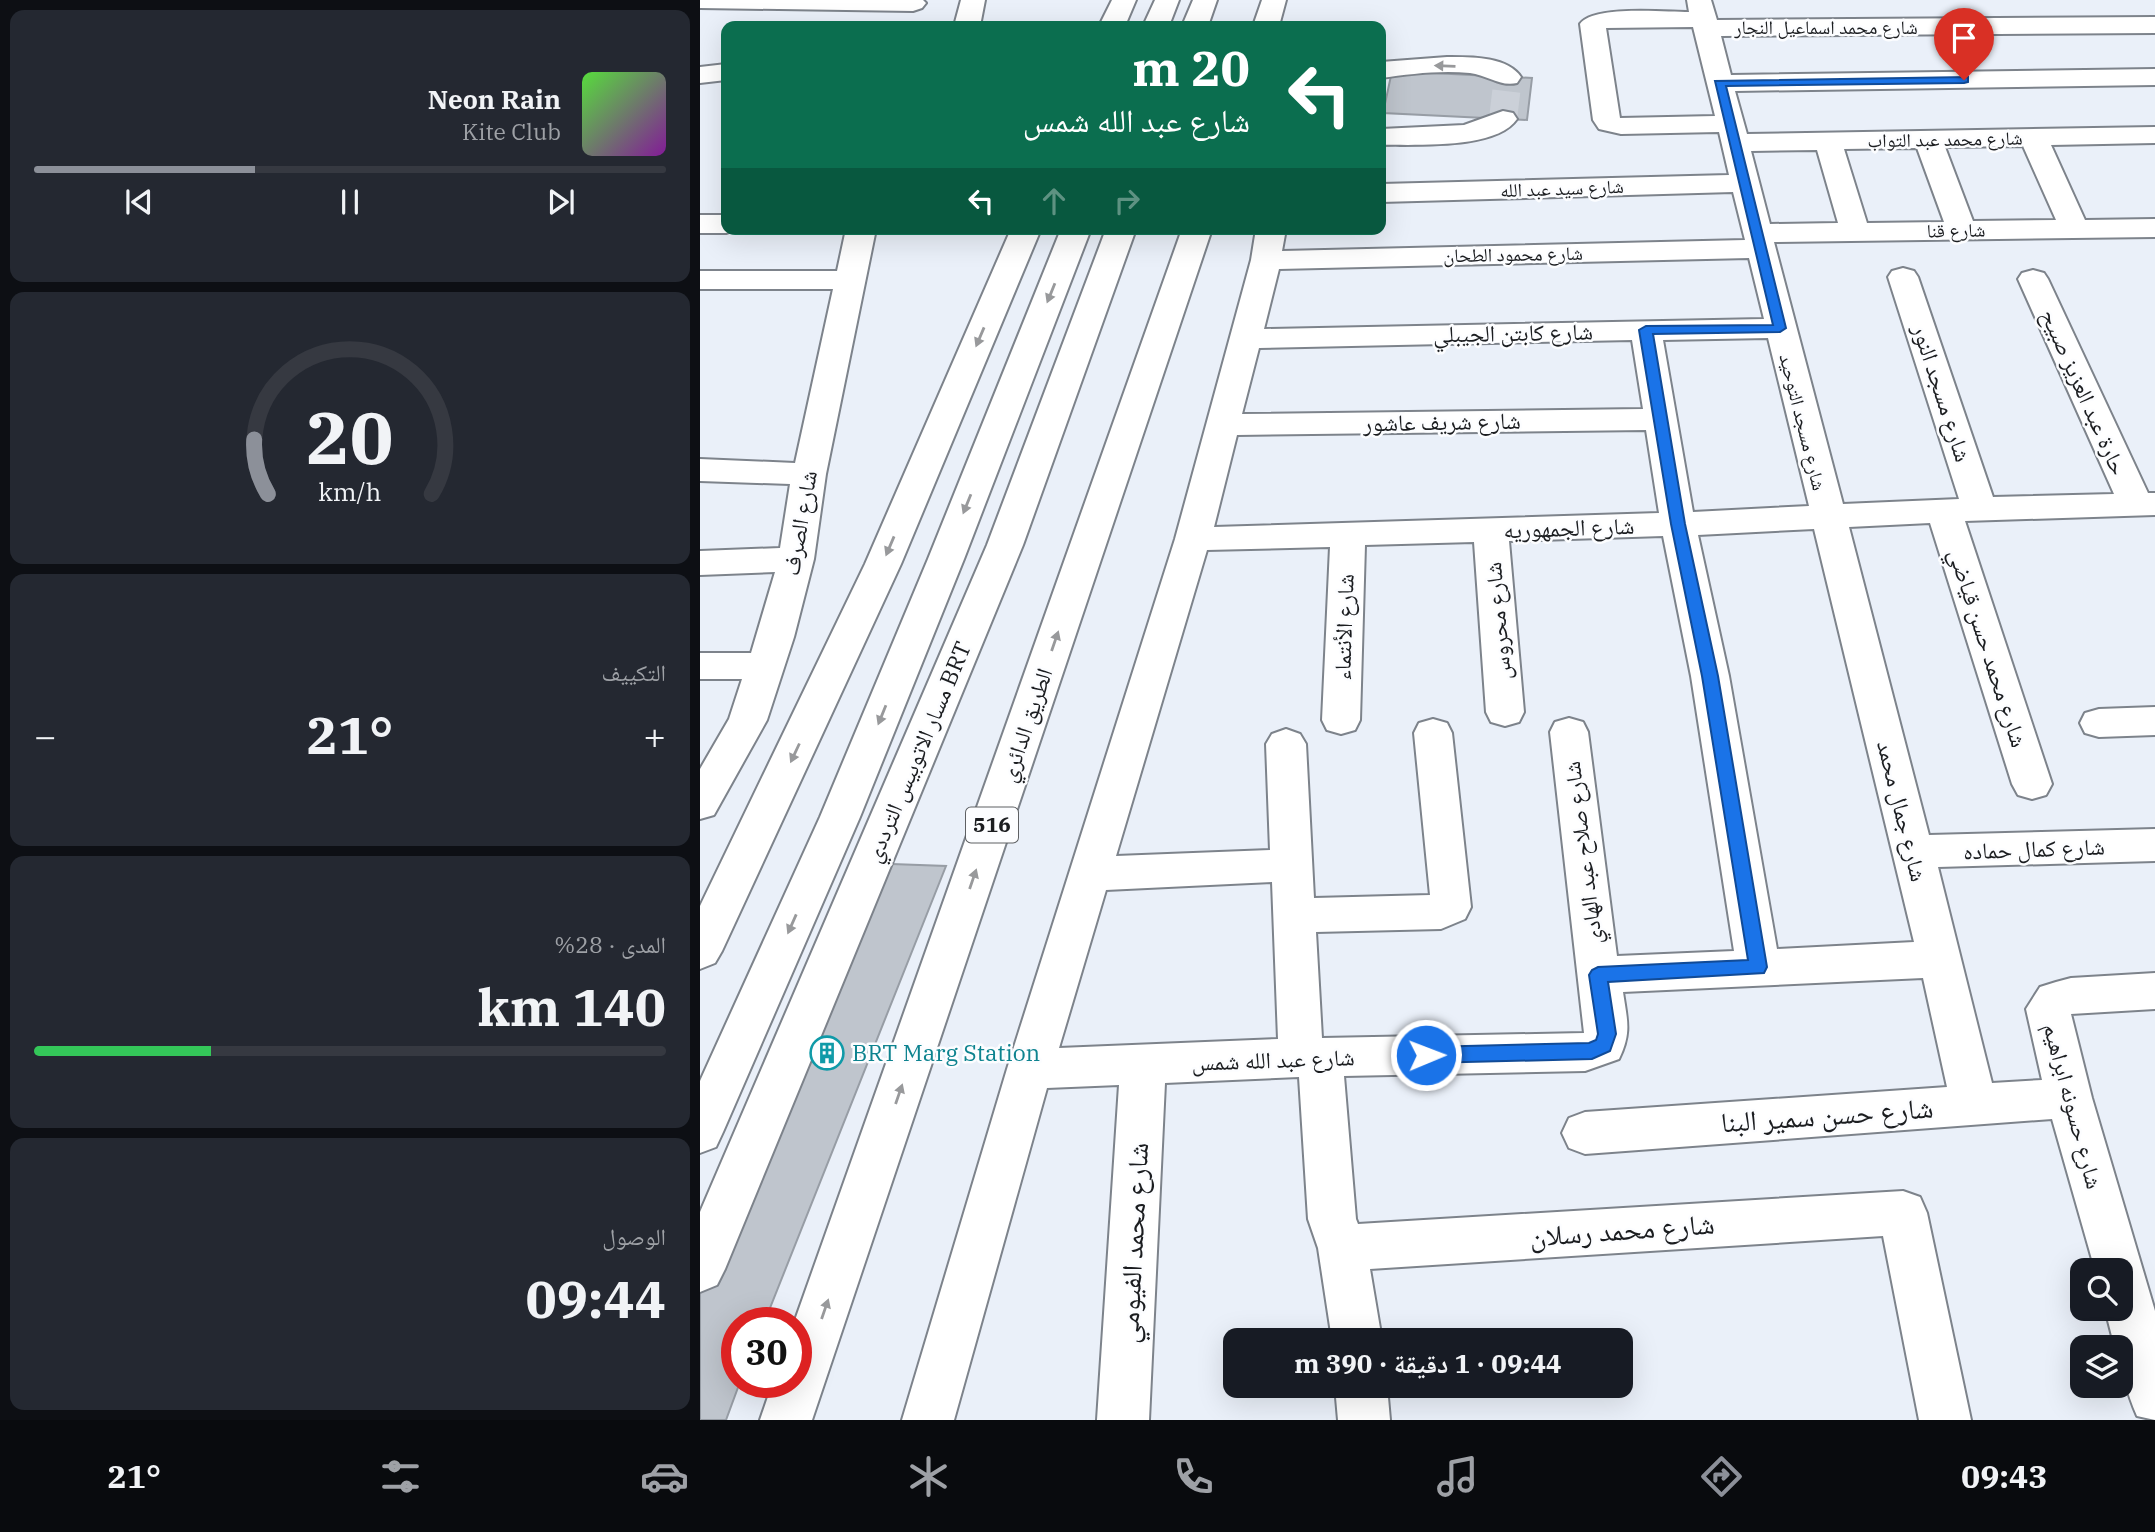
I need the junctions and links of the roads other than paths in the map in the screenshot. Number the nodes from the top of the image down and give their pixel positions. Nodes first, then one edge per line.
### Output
1 (973, 0) edge
2 (1124, 0) edge
3 (1167, 0) edge
4 (1205, 0) edge
5 (1274, 0) edge
6 (1865, 0) edge
7 (700, 1) edge
8 (911, 10) edge
9 (1703, 16) edge
10 (968, 21) edge
11 (1114, 21) edge
12 (1158, 21) edge
13 (1197, 21) edge
14 (1268, 21) edge
15 (2155, 25) edge
16 (1874, 27) junction
17 (1386, 70) edge
18 (721, 73) edge
19 (700, 75) edge
20 (1508, 77) dead end
21 (2155, 77) edge
22 (1719, 83) junction
23 (1503, 118) dead end
24 (1732, 134) junction
25 (2155, 135) edge
26 (1386, 137) edge
27 (2033, 137) junction
28 (1928, 139) junction
29 (1828, 141) junction
30 (1744, 183) junction
31 (1386, 193) edge
32 (700, 224) edge
33 (721, 224) edge
34 (2155, 228) edge
35 (2074, 229) junction
36 (1962, 230) junction
37 (1855, 232) junction
38 (860, 235) edge
39 (1023, 235) edge
40 (1074, 235) edge
41 (1119, 235) edge
42 (1195, 235) edge
43 (1758, 241) junction
44 (1269, 245) edge
45 (1903, 277) dead end
46 (2033, 279) dead end
47 (700, 280) edge
48 (851, 280) junction
49 (1780, 328) junction
50 (1646, 330) junction
51 (1246, 339) junction
52 (1660, 419) junction
53 (1223, 425) junction
54 (700, 470) edge
55 (809, 474) junction
56 (2145, 504) edge
57 (1980, 509) junction
58 (1944, 511) junction
59 (1828, 518) junction
60 (1678, 524) junction
61 (1490, 531) junction
62 (1348, 534) junction
63 (1194, 539) junction
64 (796, 559) junction
65 (700, 563) edge
66 (700, 666) edge
67 (765, 666) junction
68 (1505, 712) dead end
69 (1341, 720) dead end
70 (2155, 721) edge
71 (2099, 723) dead end
72 (1569, 732) dead end
73 (1433, 733) dead end
74 (1286, 744) dead end
75 (2032, 784) dead end
76 (700, 804) edge
77 (2155, 845) edge
78 (1913, 852) junction
79 (1292, 865) junction
80 (1090, 874) junction
81 (1294, 915) junction
82 (700, 950) edge
83 (1940, 959) junction
84 (1758, 967) junction
85 (1598, 975) junction
86 (2155, 991) edge
87 (1311, 1057) junction
88 (1143, 1065) junction
89 (1031, 1069) junction
90 (2069, 1098) junction
91 (1974, 1105) junction
92 (700, 1132) edge
93 (1585, 1133) dead end
94 (1342, 1248) junction
95 (2116, 1258) edge
96 (700, 1269) edge
97 (2133, 1321) edge
98 (1355, 1328) edge
99 (812, 1345) edge
100 (794, 1398) edge
101 (803, 1398) edge
102 (1362, 1398) edge
103 (2155, 1398) edge
104 (786, 1420) edge
105 (799, 1420) edge
106 (928, 1420) edge
107 (1123, 1420) edge
108 (1364, 1420) edge
109 (1945, 1420) edge

1 - 10 main road
2 - 11 main road
3 - 12 main road
4 - 13 main road
5 - 14 main road
6 - 16 main road
7 - 8 main road
9 - 16 main road, شارع محمد اسماعيل النجار
9 - 22 main road, شارع مسجد التوحيد
9 - 24 main road, شارع محمد اسماعيل النجار
15 - 16 main road, شارع محمد اسماعيل النجار
20 -> 17 main road
18 - 19 main road
21 - 22 main road
22 - 24 main road, شارع مسجد التوحيد
23 - 26 main road
24 - 29 main road, شارع محمد عبد التواب
24 - 30 main road, شارع مسجد التوحيد
25 - 27 main road, شارع محمد عبد التواب
27 - 28 main road, شارع محمد عبد التواب
27 - 35 main road
28 - 29 main road, شارع محمد عبد التواب
28 - 36 main road
29 - 37 main road
30 - 31 main road, شارع سيد عبد الله
30 - 43 main road, شارع مسجد التوحيد
32 - 33 main road
34 - 35 main road, شارع قنا
35 - 36 main road, شارع قنا
36 - 37 main road, شارع قنا
37 - 43 main road, شارع قنا
38 - 48 main road, شارع الصرف
39 -> 82 main road
40 -> 92 main road
41 - 96 main road, مسار الاتوبيس الترددي BRT
99 -> 42 main road, الطريق الدائري / 516
43 - 44 main road, شارع محمود الطحان
43 - 49 main road, شارع مسجد التوحيد
44 - 51 main road
45 - 57 main road, شارع مسجد النور
46 - 56 main road, حارة عبد العزيز صبيح
47 - 48 main road
48 - 55 main road, شارع الصرف
49 - 50 main road, شارع كابتن الجيبلي
49 - 59 main road, شارع مسجد التوحيد
50 - 51 main road, شارع كابتن الجيبلي
50 - 52 main road
51 - 53 main road
52 - 53 main road, شارع شريف عاشور
52 - 60 main road
53 - 63 main road
54 - 55 main road
55 - 64 main road, شارع الصرف
56 - 57 main road, شارع الجمهوريه
57 - 58 main road, شارع الجمهوريه
58 - 59 main road, شارع الجمهوريه
58 - 75 main road, شارع محمد حسن قياضي
59 - 60 main road, شارع الجمهوريه
59 - 78 main road, شارع جمال محمد
60 - 61 main road, شارع الجمهوريه
60 - 84 main road
61 - 62 main road, شارع الجمهوريه
61 - 68 main road, شارع محروس
62 - 63 main road, شارع الجمهوريه
62 - 69 main road, شارع الأنتماء
63 - 80 main road
64 - 65 main road
64 - 67 main road, شارع الصرف
66 - 67 main road
67 - 76 main road, شارع الصرف
70 - 71 main road
72 - 85 main road, شارع صلاح عبد الهادي
73 - 81 main road
74 - 79 main road
77 - 78 main road, شارع كمال حماده
78 - 83 main road, شارع جمال محمد
79 - 80 main road
79 - 81 main road
80 - 89 main road
81 - 87 main road
83 - 84 main road
83 - 91 main road, شارع جمال محمد
84 - 85 main road
85 - 87 main road, شارع عبد الله شمس
86 - 90 main road, شارع حسونه ابراهيم
87 - 88 main road, شارع عبد الله شمس
87 - 94 main road
88 - 89 main road, شارع عبد الله شمس
88 - 107 main road, شارع محمد الفيومي
89 - 106 main road
90 - 91 main road, شارع حسن سمير البنا
90 - 95 main road, شارع حسونه ابراهيم
91 - 93 main road, شارع حسن سمير البنا
94 - 98 main road
94 - 109 main road, شارع محمد رسلان
97 - 103 main road
100 - 104 main road, الطريق الدائري / 516
101 - 105 main road
102 - 108 main road

